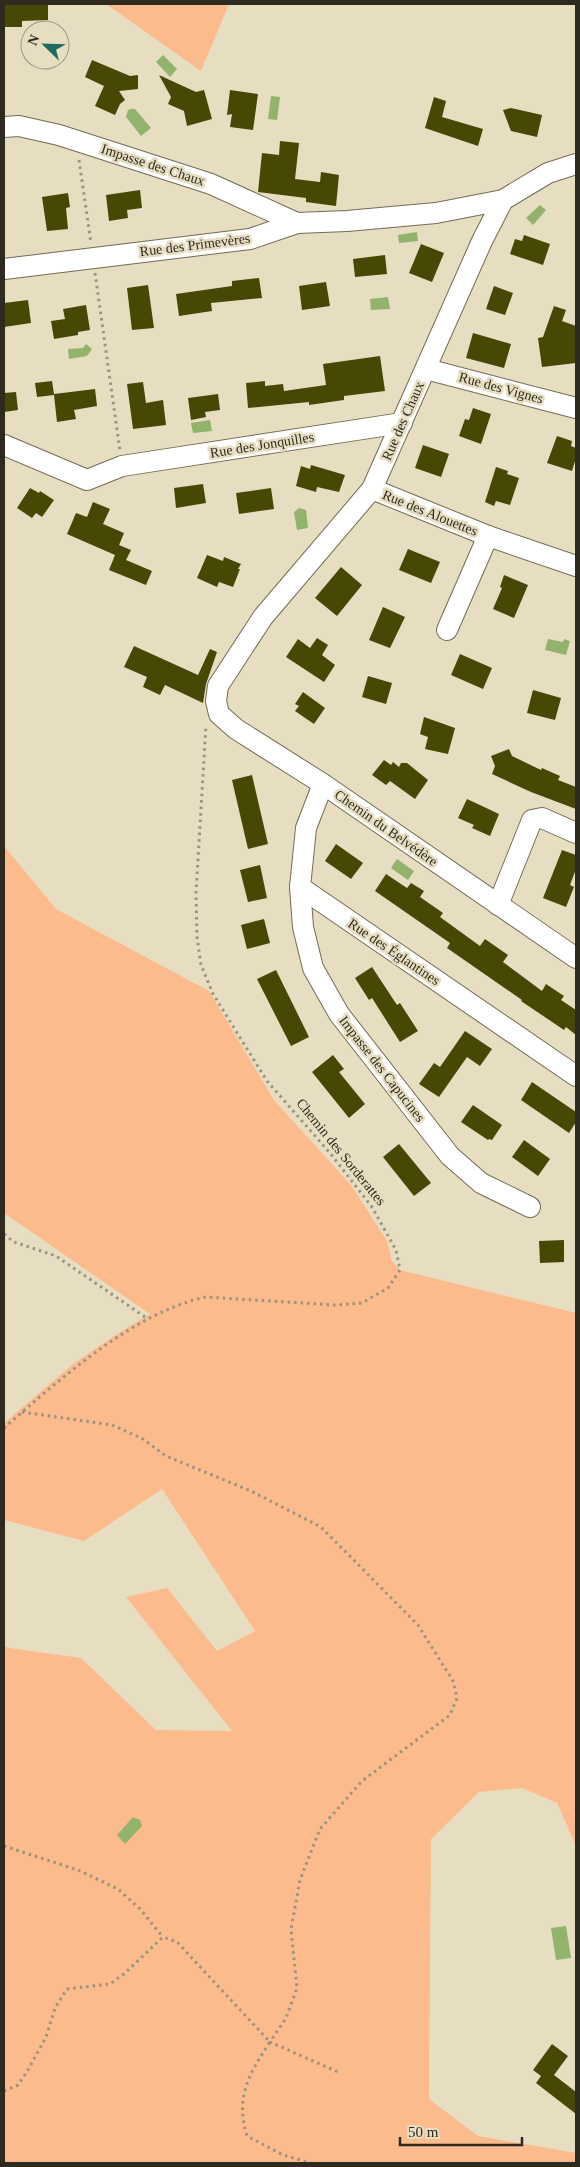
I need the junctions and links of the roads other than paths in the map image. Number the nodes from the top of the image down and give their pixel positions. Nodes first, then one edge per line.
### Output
1 (4, 127) edge
2 (576, 164) edge
3 (503, 200) junction
4 (297, 224) junction
5 (4, 268) edge
6 (426, 369) junction
7 (576, 408) edge
8 (402, 423) junction
9 (4, 445) edge
10 (372, 490) junction
11 (488, 536) junction
12 (576, 566) edge
13 (447, 630) dead end
14 (219, 714) joint
15 (323, 784) junction
16 (576, 834) edge
17 (300, 887) junction
18 (498, 905) junction
19 (576, 958) edge
20 (576, 1076) edge
21 (530, 1207) dead end

1 - 4 street, Impasse des Chaux
2 - 3 street
3 - 4 street, Rue des Primevères
3 - 6 street, Rue des Chaux
4 - 5 street, Rue des Primevères
6 - 7 street, Rue des Vignes
6 - 8 street, Rue des Chaux
8 - 9 street, Rue des Jonquilles
8 - 10 street, Rue des Chaux
10 - 11 street, Rue des Alouettes
10 - 14 street, Rue des Chaux
11 - 12 street, Rue des Alouettes
11 - 13 street, Rue des Alouettes
14 - 15 street, Chemin du Belvédère
15 - 17 street
15 - 18 street, Chemin du Belvédère
16 - 18 street
17 - 20 street, Rue des Églantines
17 - 21 street, Impasse des Capucines
18 - 19 street, Chemin du Belvédère

